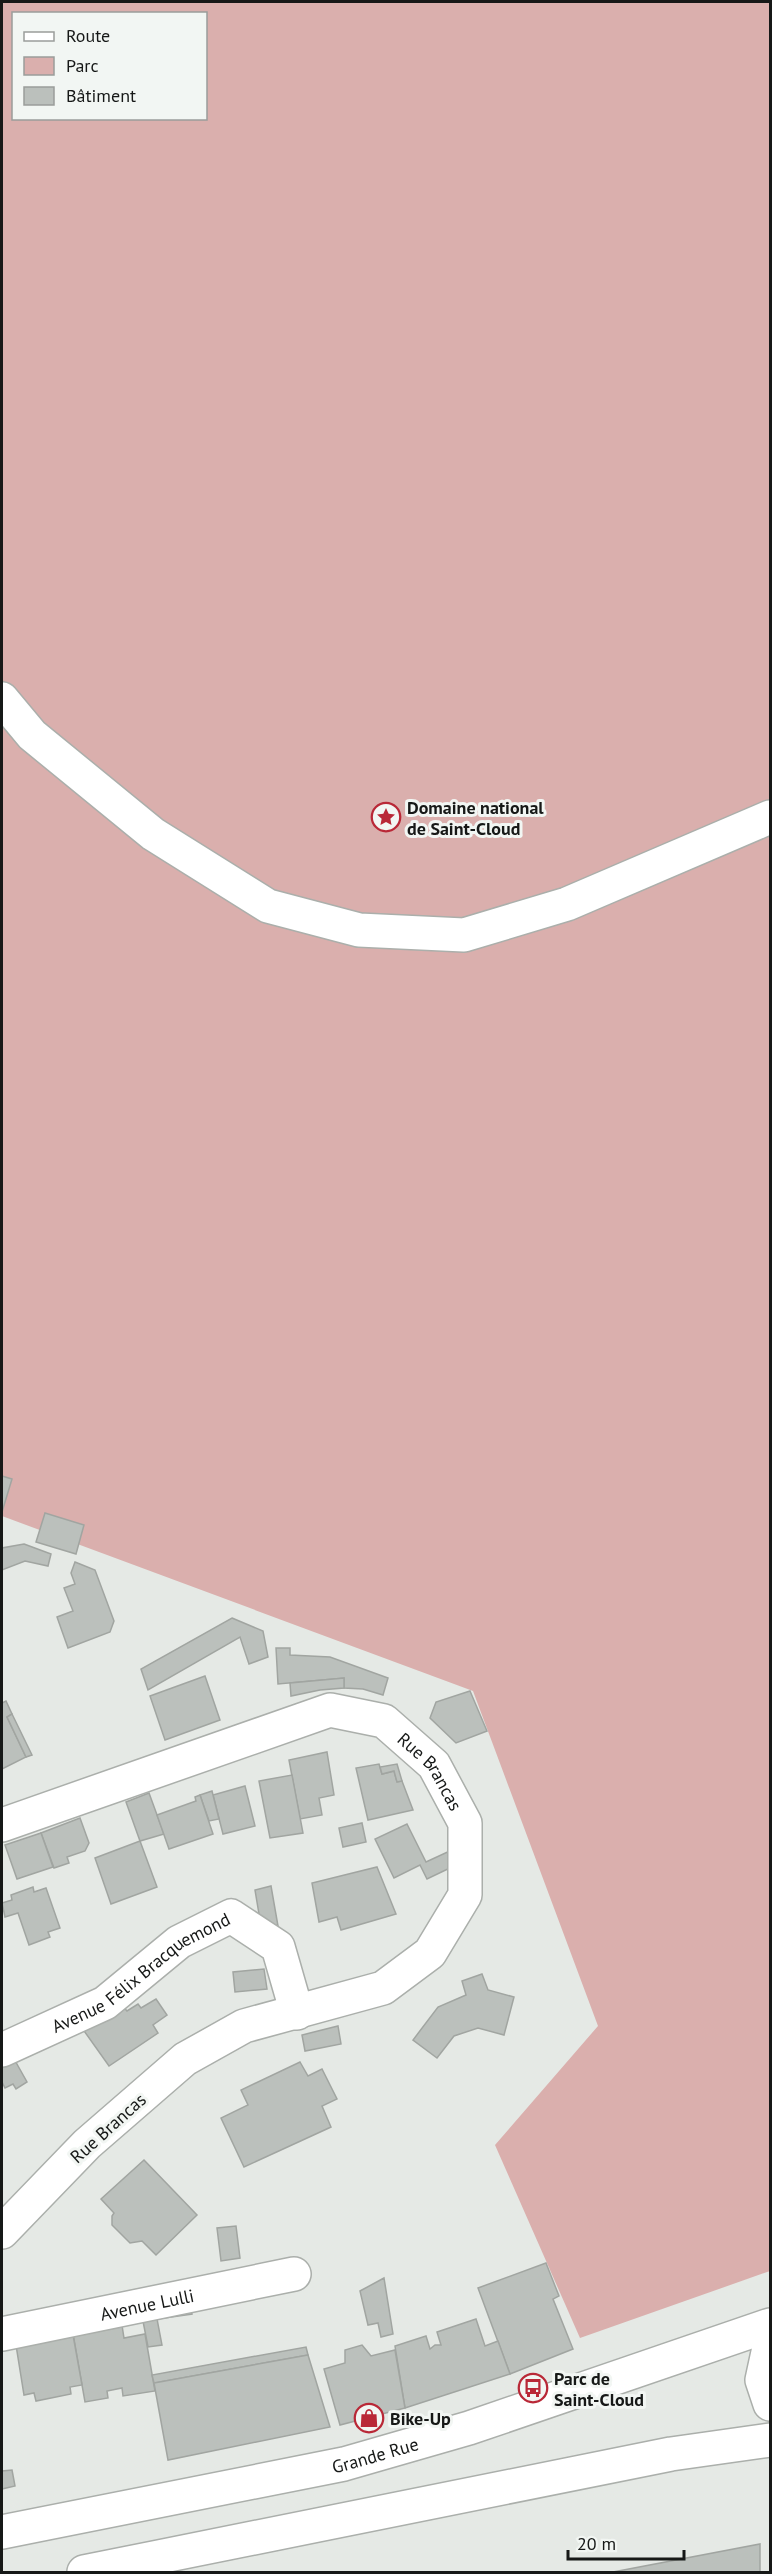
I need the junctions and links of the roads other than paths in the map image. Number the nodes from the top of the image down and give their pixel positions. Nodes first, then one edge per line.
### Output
1 (2, 699) edge
2 (771, 817) edge
3 (2, 1825) edge
4 (297, 2013) junction
5 (2, 2050) edge
6 (2, 2232) edge
7 (294, 2274) dead end
8 (771, 2325) edge
9 (2, 2334) edge
10 (771, 2343) edge
11 (771, 2404) edge
12 (771, 2440) edge
13 (2, 2532) edge
14 (84, 2572) edge

1 - 2 street
3 - 4 street, Rue Brancas
4 - 5 street, Avenue Félix Bracquemond
4 - 6 street, Rue Brancas
7 - 9 street, Avenue Lulli
8 - 13 street, Grande Rue
10 - 11 street
12 - 14 street

